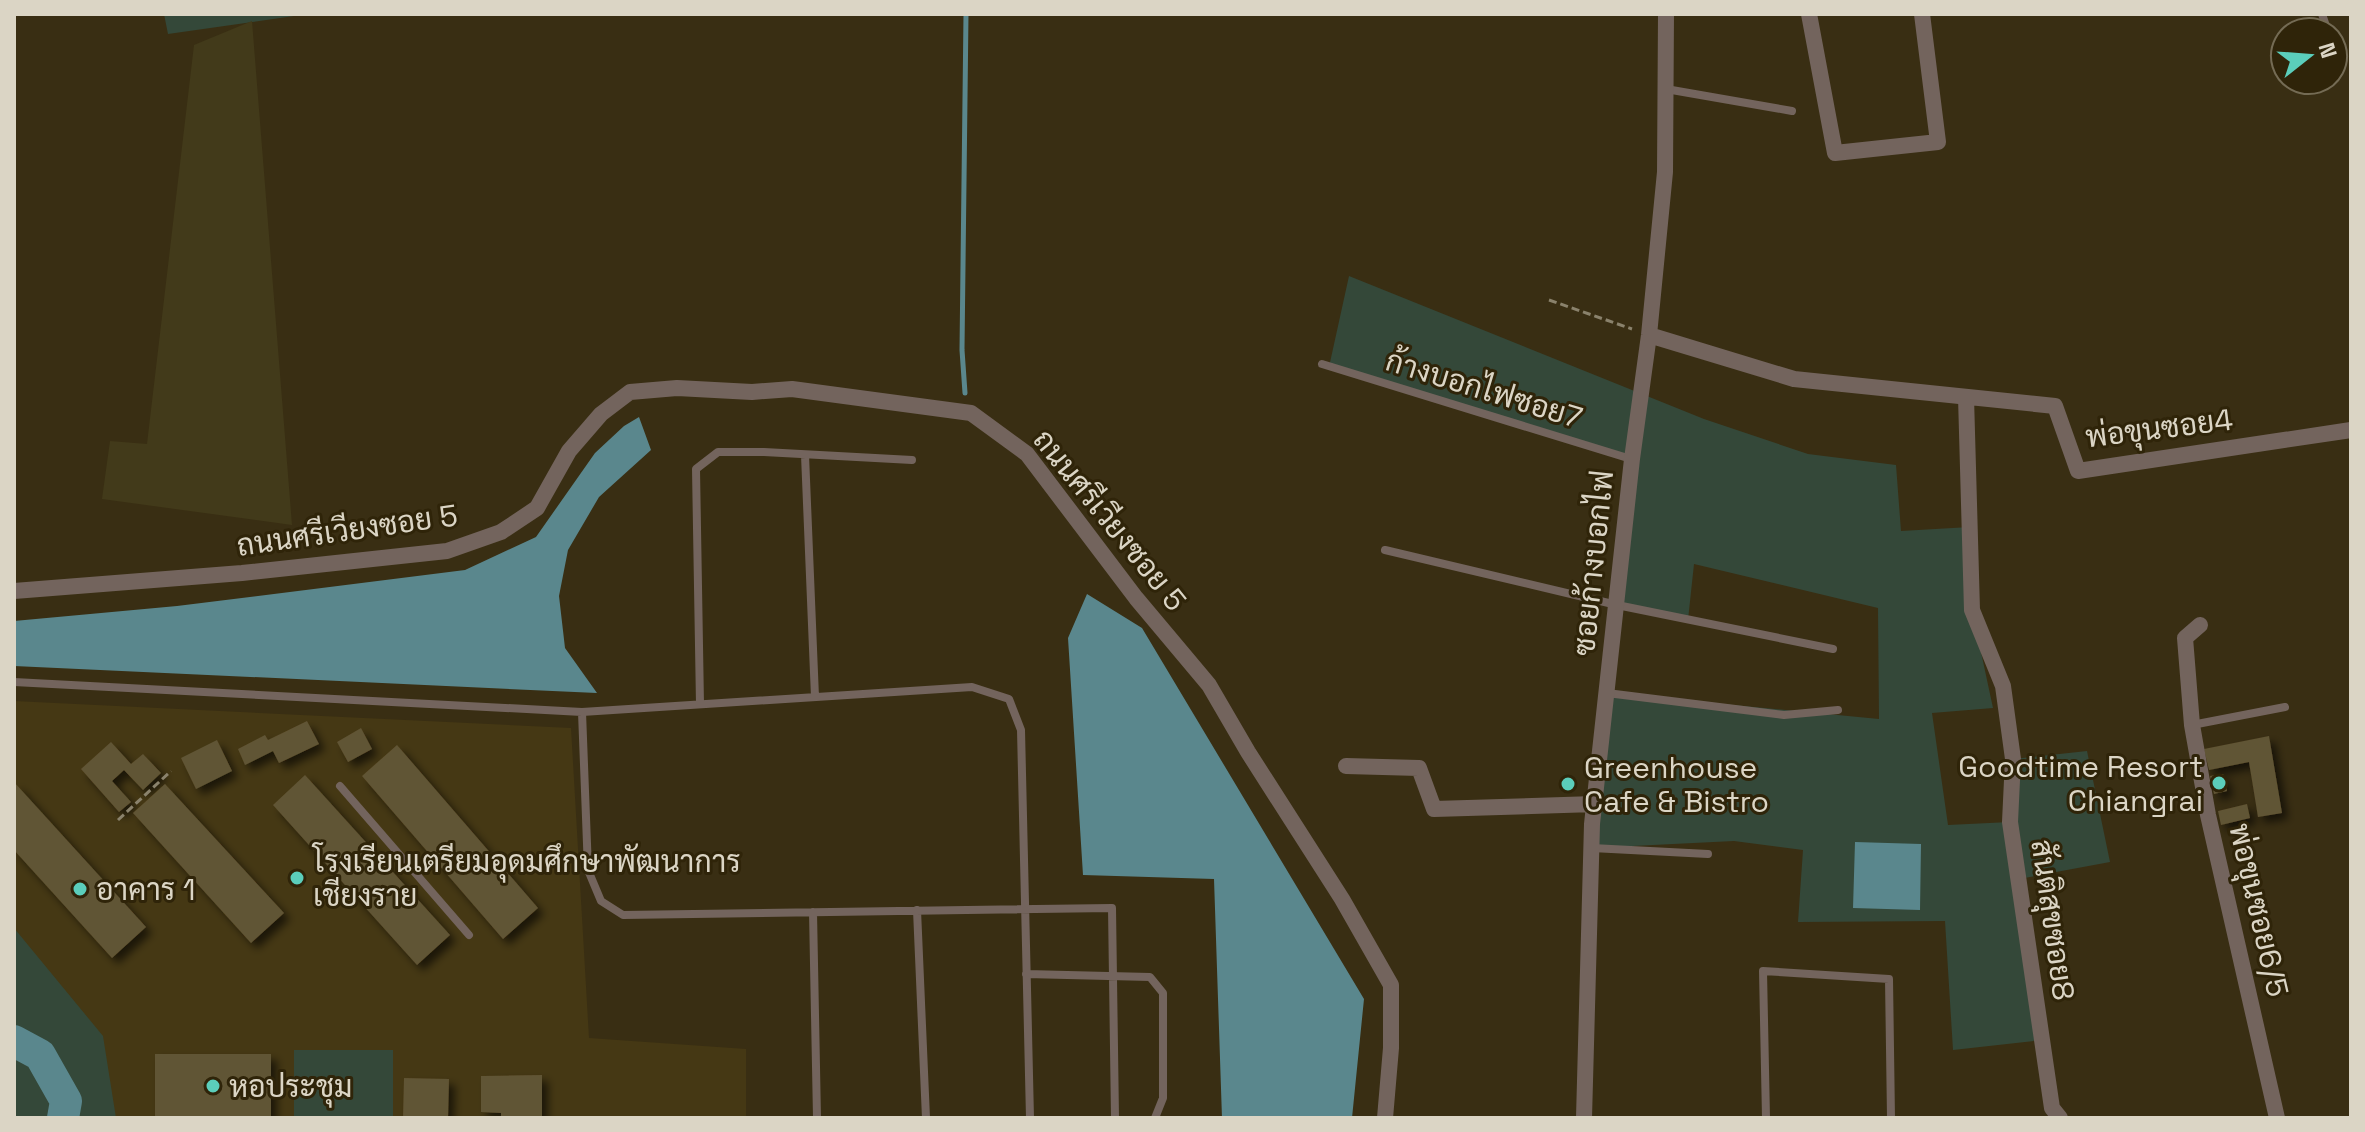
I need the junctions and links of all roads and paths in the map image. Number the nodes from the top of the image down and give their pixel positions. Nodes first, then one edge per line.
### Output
1 (1666, 14) edge
2 (1809, 14) edge
3 (1922, 14) edge
4 (1665, 89) junction
5 (1792, 111) dead end
6 (1549, 300) dead end
7 (1649, 335) junction
8 (1322, 364) dead end
9 (1966, 397) junction
10 (2351, 430) edge
11 (805, 455) junction
12 (1632, 459) junction
13 (912, 460) dead end
14 (1385, 550) dead end
15 (14, 591) edge
16 (1617, 605) junction
17 (2200, 625) dead end
18 (1833, 649) dead end
19 (14, 682) edge
20 (1607, 693) junction
21 (815, 697) junction
22 (700, 704) junction
23 (2285, 707) dead end
24 (1838, 710) dead end
25 (582, 712) junction
26 (2192, 725) junction
27 (1346, 766) dead end
28 (171, 771) dead end
29 (340, 786) dead end
30 (1595, 804) junction
31 (118, 820) dead end
32 (1592, 848) junction
33 (1708, 854) dead end
34 (1025, 908) junction
35 (917, 910) junction
36 (813, 912) junction
37 (469, 935) dead end
38 (1026, 974) junction
39 (1113, 975) junction
40 (817, 1118) edge
41 (926, 1118) edge
42 (1030, 1118) edge
43 (1115, 1118) edge
44 (1155, 1118) edge
45 (1385, 1118) edge
46 (1584, 1118) edge
47 (1766, 1118) edge
48 (1891, 1118) edge
49 (2060, 1118) edge
50 (2277, 1118) edge

1 - 4 street, ซอยก้างบอกไฟ
2 - 3 street
4 - 5 lane
4 - 7 street, ซอยก้างบอกไฟ
6 - 7 path
7 - 9 street
7 - 12 street, ซอยก้างบอกไฟ
8 - 12 lane, ก้างบอกไฟซอย7
9 - 10 street, พ่อขุนซอย4
9 - 49 street, สันติสุขซอย8
11 - 13 lane
11 - 21 lane
11 - 22 lane
12 - 16 street, ซอยก้างบอกไฟ
14 - 16 lane
15 - 45 street, ถนนศรีเวียงซอย 5
16 - 18 lane
16 - 20 street, ซอยก้างบอกไฟ
17 - 26 street, พ่อขุนซอย6/5
19 - 25 lane
20 - 24 lane
20 - 30 street, ซอยก้างบอกไฟ
21 - 22 lane
21 - 34 lane
22 - 25 lane
23 - 26 lane
25 - 36 lane
26 - 50 street, พ่อขุนซอย6/5
27 - 30 street
28 - 31 path
29 - 37 lane
30 - 32 street, ซอยก้างบอกไฟ
32 - 33 lane
32 - 46 street, ซอยก้างบอกไฟ
34 - 35 lane
34 - 38 lane
34 - 39 lane
35 - 36 lane
35 - 41 lane
36 - 40 lane
38 - 39 lane
38 - 42 lane
39 - 43 lane
39 - 44 lane
47 - 48 lane

